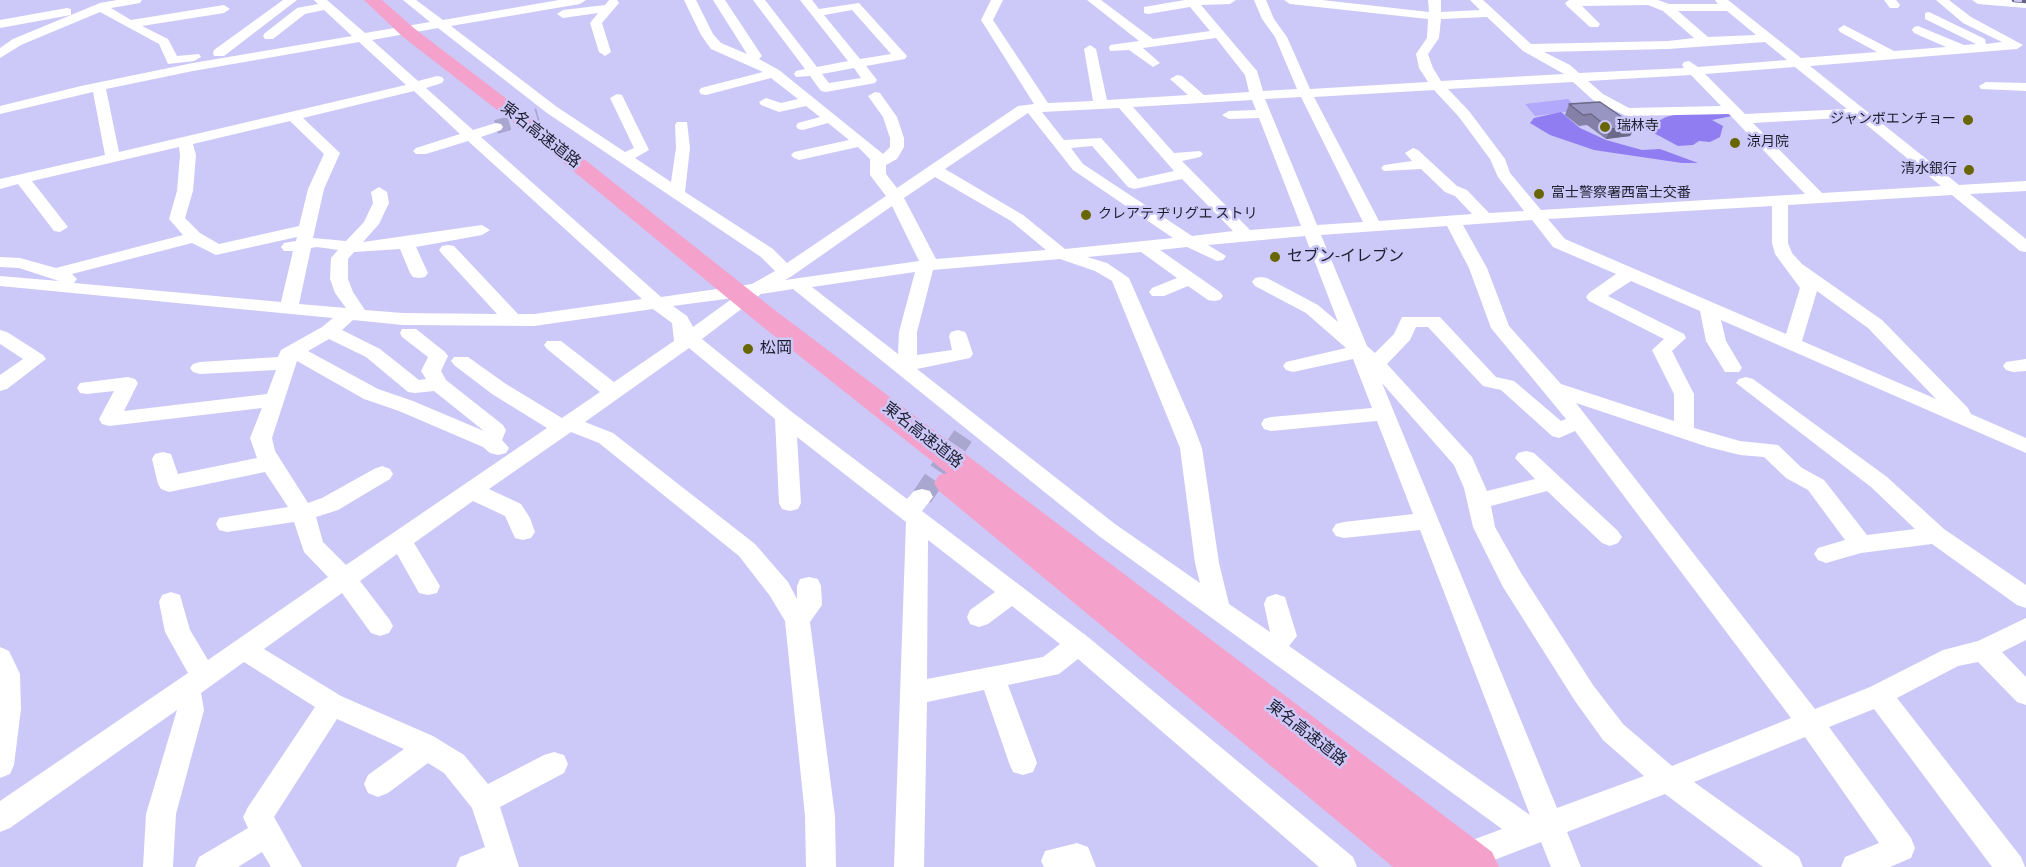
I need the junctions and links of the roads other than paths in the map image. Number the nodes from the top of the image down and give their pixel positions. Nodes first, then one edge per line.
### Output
1 (132, 0) edge
2 (291, 0) edge
3 (353, 0) edge
4 (372, 0) edge
5 (409, 0) edge
6 (580, 0) edge
7 (690, 0) edge
8 (719, 0) edge
9 (759, 0) edge
10 (807, 0) edge
11 (997, 0) edge
12 (1093, 0) edge
13 (1230, 0) edge
14 (1260, 0) edge
15 (1290, 0) edge
16 (1434, 0) edge
17 (1476, 0) edge
18 (1649, 0) edge
19 (1942, 0) edge
20 (1978, 0) edge
21 (1625, 1) edge
22 (1192, 2) edge
23 (323, 3) edge
24 (1349, 3) edge
25 (613, 4) edge
26 (1725, 4) edge
27 (2026, 4) edge
28 (103, 7) junction
29 (1667, 8) junction
30 (224, 9) dead end
31 (477, 9) dead end
32 (1148, 10) dead end
33 (1128, 12) dead end
34 (815, 13) junction
35 (1490, 13) junction
36 (1113, 15) junction
37 (1435, 16) junction
38 (1929, 16) dead end
39 (434, 21) junction
40 (0, 24) edge
41 (130, 24) junction
42 (1594, 24) dead end
43 (501, 27) dead end
44 (393, 28) junction
45 (1844, 29) dead end
46 (1918, 30) dead end
47 (356, 34) junction
48 (1219, 34) junction
49 (269, 36) dead end
50 (1768, 38) junction
51 (1705, 40) junction
52 (1150, 43) junction
53 (1668, 45) junction
54 (1132, 46) junction
55 (1990, 47) junction
56 (2021, 47) edge
57 (1115, 48) dead end
58 (1528, 48) junction
59 (1090, 49) dead end
60 (1962, 50) junction
61 (605, 52) dead end
62 (219, 53) junction
63 (0, 54) edge
64 (756, 56) junction
65 (1893, 56) junction
66 (173, 61) junction
67 (1153, 63) dead end
68 (856, 64) junction
69 (1799, 64) junction
70 (1694, 71) junction
71 (813, 72) junction
72 (777, 75) junction
73 (1578, 78) junction
74 (1177, 79) dead end
75 (437, 80) dead end
76 (1437, 85) junction
77 (99, 86) junction
78 (1986, 86) dead end
79 (415, 87) junction
80 (2010, 87) junction
81 (2026, 87) edge
82 (706, 91) dead end
83 (1306, 94) junction
84 (874, 96) dead end
85 (1257, 96) junction
86 (0, 98) edge
87 (617, 98) dead end
88 (2026, 98) edge
89 (1200, 99) junction
90 (809, 101) junction
91 (766, 102) dead end
92 (1101, 104) junction
93 (1122, 104) junction
94 (1037, 108) junction
95 (0, 110) edge
96 (1858, 113) junction
97 (1264, 114) junction
98 (1229, 115) dead end
99 (1736, 115) junction
100 (293, 116) junction
101 (830, 118) junction
102 (682, 125) dead end
103 (496, 127) tunnel mouth
104 (843, 128) junction
105 (472, 136) junction
106 (185, 141) junction
107 (861, 142) junction
108 (1060, 145) junction
109 (422, 151) dead end
110 (1413, 153) dead end
111 (1195, 154) dead end
112 (799, 155) dead end
113 (113, 157) junction
114 (622, 158) junction
115 (1170, 158) junction
116 (877, 163) junction
117 (1425, 164) junction
118 (1389, 168) dead end
119 (935, 170) junction
120 (1185, 174) junction
121 (22, 179) junction
122 (0, 184) edge
123 (2026, 186) edge
124 (1959, 191) junction
125 (379, 192) dead end
126 (677, 195) junction
127 (895, 196) junction
128 (1818, 198) junction
129 (1780, 200) junction
130 (1534, 215) junction
131 (1485, 218) junction
132 (1452, 220) junction
133 (1372, 226) junction
134 (60, 227) dead end
135 (482, 230) dead end
136 (1311, 230) junction
137 (1246, 235) junction
138 (194, 237) junction
139 (298, 241) junction
140 (1188, 242) junction
141 (406, 243) junction
142 (1144, 247) junction
143 (2026, 247) edge
144 (350, 248) junction
145 (448, 250) dead end
146 (1061, 254) junction
147 (1217, 256) dead end
148 (1, 257) edge
149 (927, 266) junction
150 (1796, 268) junction
151 (56, 273) junction
152 (419, 273) dead end
153 (1629, 274) junction
154 (792, 278) junction
155 (1190, 279) junction
156 (0, 281) edge
157 (1261, 282) dead end
158 (90, 290) junction
159 (1158, 292) dead end
160 (1214, 296) dead end
161 (658, 304) junction
162 (289, 309) junction
163 (1709, 309) junction
164 (756, 310) junction
165 (353, 316) junction
166 (513, 321) junction
167 (329, 331) junction
168 (409, 333) dead end
169 (0, 336) edge
170 (958, 336) dead end
171 (687, 341) junction
172 (1792, 344) junction
173 (554, 345) dead end
174 (290, 357) junction
175 (1368, 358) junction
176 (462, 361) dead end
177 (1293, 366) dead end
178 (907, 367) junction
179 (200, 369) dead end
180 (438, 384) junction
181 (0, 385) edge
182 (87, 388) dead end
183 (1554, 389) junction
184 (614, 392) junction
185 (275, 400) junction
186 (1385, 414) junction
187 (785, 417) junction
188 (1967, 420) junction
189 (1578, 421) junction
190 (1271, 424) dead end
191 (566, 425) junction
192 (1684, 430) junction
193 (490, 442) junction
194 (2026, 446) edge
195 (1527, 458) dead end
196 (163, 459) dead end
197 (516, 460) junction
198 (271, 463) junction
199 (382, 474) dead end
200 (1552, 482) junction
201 (473, 490) junction
202 (1477, 502) junction
203 (790, 503) dead end
204 (916, 509) junction
205 (303, 513) junction
206 (1428, 521) junction
207 (227, 524) dead end
208 (1344, 530) dead end
209 (523, 532) dead end
210 (1936, 535) junction
211 (1610, 537) dead end
212 (400, 541) junction
213 (1861, 544) junction
214 (1826, 554) dead end
215 (345, 579) junction
216 (428, 586) dead end
217 (808, 586) dead end
218 (1012, 593) junction
219 (2026, 598) edge
220 (171, 602) dead end
221 (1276, 604) dead end
222 (1219, 612) junction
223 (979, 617) dead end
224 (797, 620) junction
225 (380, 626) dead end
226 (2026, 628) edge
227 (1079, 645) junction
228 (1269, 647) junction
229 (244, 650) junction
230 (1983, 650) junction
231 (0, 658) edge
232 (993, 679) junction
233 (196, 684) junction
234 (914, 693) junction
235 (2026, 694) edge
236 (1879, 695) junction
237 (332, 704) junction
238 (4, 711) edge
239 (1809, 721) junction
240 (428, 748) junction
241 (1023, 763) dead end
242 (554, 764) dead end
243 (0, 765) edge
244 (1668, 780) junction
245 (378, 784) dead end
246 (484, 801) junction
247 (0, 818) edge
248 (1541, 829) junction
249 (267, 834) junction
250 (503, 861) edge
251 (1441, 861) edge
252 (158, 867) edge
253 (210, 867) edge
254 (287, 867) edge
255 (471, 867) edge
256 (821, 867) edge
257 (909, 867) edge
258 (1342, 867) edge
259 (1566, 867) edge
260 (1788, 867) edge
261 (1856, 867) edge
262 (2010, 867) edge

1 - 28 street
2 - 62 street
3 - 44 highway, 東名高速道路
4 - 44 highway, 東名高速道路
5 - 39 street
6 - 39 street
7 - 64 street
8 - 64 street
9 - 71 street
10 - 34 street
11 - 94 street
12 - 36 street
13 - 22 street
14 - 83 street
15 - 24 street
16 - 37 street
17 - 35 street
18 - 21 street
18 - 29 street
19 - 56 street
20 - 27 street
21 - 42 street
22 - 32 street
22 - 48 street
23 - 47 street
23 - 49 street
24 - 37 street
25 - 43 street
25 - 61 street
26 - 29 street
26 - 50 street
28 - 40 street
28 - 41 street
28 - 63 street
29 - 51 street
30 - 41 street
31 - 39 street
33 - 36 street
34 - 68 street
34 - 68 street
35 - 37 street
35 - 58 street
36 - 52 street
37 - 76 street
38 - 55 street
39 - 47 street
39 - 114 street
41 - 66 street
44 - 164 highway, 東名高速道路
45 - 65 street
46 - 60 street
47 - 62 street
47 - 77 street
47 - 79 street
48 - 52 street
48 - 85 street
50 - 51 street
50 - 69 street
51 - 53 street
52 - 54 street
53 - 58 street
53 - 70 street
54 - 57 street
54 - 67 street
55 - 56 street
55 - 60 street
58 - 73 street
59 - 92 street
60 - 65 street
62 - 66 street
64 - 72 street
65 - 69 street
66 - 86 street
68 - 71 street
68 - 71 street
69 - 70 street
69 - 96 street
70 - 73 street
70 - 99 street
71 - 72 street
72 - 82 street
72 - 90 street
73 - 76 street
73 - 99 street
74 - 89 street
75 - 79 street
76 - 83 street
76 - 130 street
77 - 95 street
77 - 113 street
78 - 80 street
79 - 100 street
79 - 105 street
80 - 81 street
80 - 88 street
83 - 85 street
83 - 133 street
84 - 116 street
85 - 89 street
85 - 97 street
87 - 114 street
89 - 93 street
90 - 91 street
90 - 101 street
92 - 93 street
92 - 94 street
93 - 115 street
94 - 108 street
94 - 119 street
96 - 99 street
96 - 124 street
97 - 98 street
97 - 136 street
99 - 128 street
100 - 106 street
100 - 139 street
101 - 104 street
101 - 104 street
102 - 126 street
103 - 105 street
104 - 107 street
105 - 109 street
105 - 161 street
106 - 113 street
106 - 138 street
107 - 112 street
107 - 116 street
108 - 120 street
108 - 140 street
110 - 117 street
111 - 115 street
113 - 121 street
114 - 126 street
115 - 120 street
116 - 127 street
117 - 118 street
117 - 131 street
119 - 127 street
119 - 146 street
120 - 137 street
121 - 122 street
121 - 134 street
123 - 124 street
124 - 128 street
124 - 143 street
125 - 144 street
126 - 154 street
127 - 149 street
127 - 154 street
128 - 129 street
129 - 130 street
129 - 150 street
130 - 131 street
130 - 153 street
131 - 132 street
132 - 133 street
132 - 183 street
133 - 136 street
135 - 141 street
136 - 137 street
136 - 175 street
137 - 140 street
138 - 139 street
138 - 151 street
139 - 144 street
139 - 162 street
140 - 142 street
140 - 147 street
141 - 144 street
141 - 152 street
142 - 146 street
142 - 155 street
144 - 165 street
145 - 166 street
146 - 149 street
146 - 222 street
148 - 151 street
149 - 154 street
149 - 178 street
150 - 172 street
150 - 188 street
151 - 158 street
153 - 163 street
153 - 192 street
154 - 164 street
154 - 178 street
155 - 159 street
155 - 160 street
156 - 158 street
157 - 175 street
158 - 162 street
161 - 164 street
161 - 166 street
161 - 171 street
162 - 165 street
163 - 172 street
163 - 210 street
164 - 171 street
164 - 251 highway, 東名高速道路
165 - 166 street
165 - 167 street
167 - 174 street
167 - 180 street
168 - 180 street
169 - 181 street
170 - 178 street
171 - 184 street
171 - 187 street
172 - 188 street
173 - 184 street
174 - 179 street
174 - 185 street
174 - 193 street
175 - 177 street
175 - 186 street
175 - 189 street
175 - 202 street
176 - 191 street
178 - 222 street
180 - 193 street
182 - 185 street
183 - 189 street
183 - 192 street
184 - 191 street
185 - 198 street
186 - 190 street
186 - 206 street
187 - 203 street
187 - 204 street
188 - 194 street
189 - 239 street
191 - 197 street
191 - 224 street
192 - 213 street
193 - 197 street
195 - 200 street
196 - 198 street
197 - 201 street
198 - 205 street
199 - 205 street
200 - 202 street
200 - 211 street
201 - 209 street
201 - 212 street
202 - 244 street
204 - 218 street
204 - 234 street
205 - 207 street
205 - 215 street
206 - 208 street
206 - 248 street
210 - 213 street
210 - 219 street
212 - 215 street
212 - 216 street
213 - 214 street
215 - 225 street
215 - 229 street
217 - 224 street
218 - 223 street
218 - 227 street
220 - 233 street
221 - 228 street
222 - 228 street
224 - 256 street
226 - 230 street
227 - 232 street
227 - 258 street
228 - 248 street
229 - 233 street
229 - 237 street
230 - 235 street
230 - 236 street
231 - 238 street
232 - 234 street
232 - 241 street
233 - 247 street
233 - 252 street
234 - 257 street
236 - 239 street
236 - 262 street
237 - 240 street
237 - 249 street
238 - 243 street
239 - 244 street
239 - 261 street
240 - 245 street
240 - 246 street
242 - 246 street
244 - 248 street
244 - 260 street
246 - 250 street
248 - 251 street
248 - 259 street
249 - 253 street
249 - 254 street
250 - 255 street

